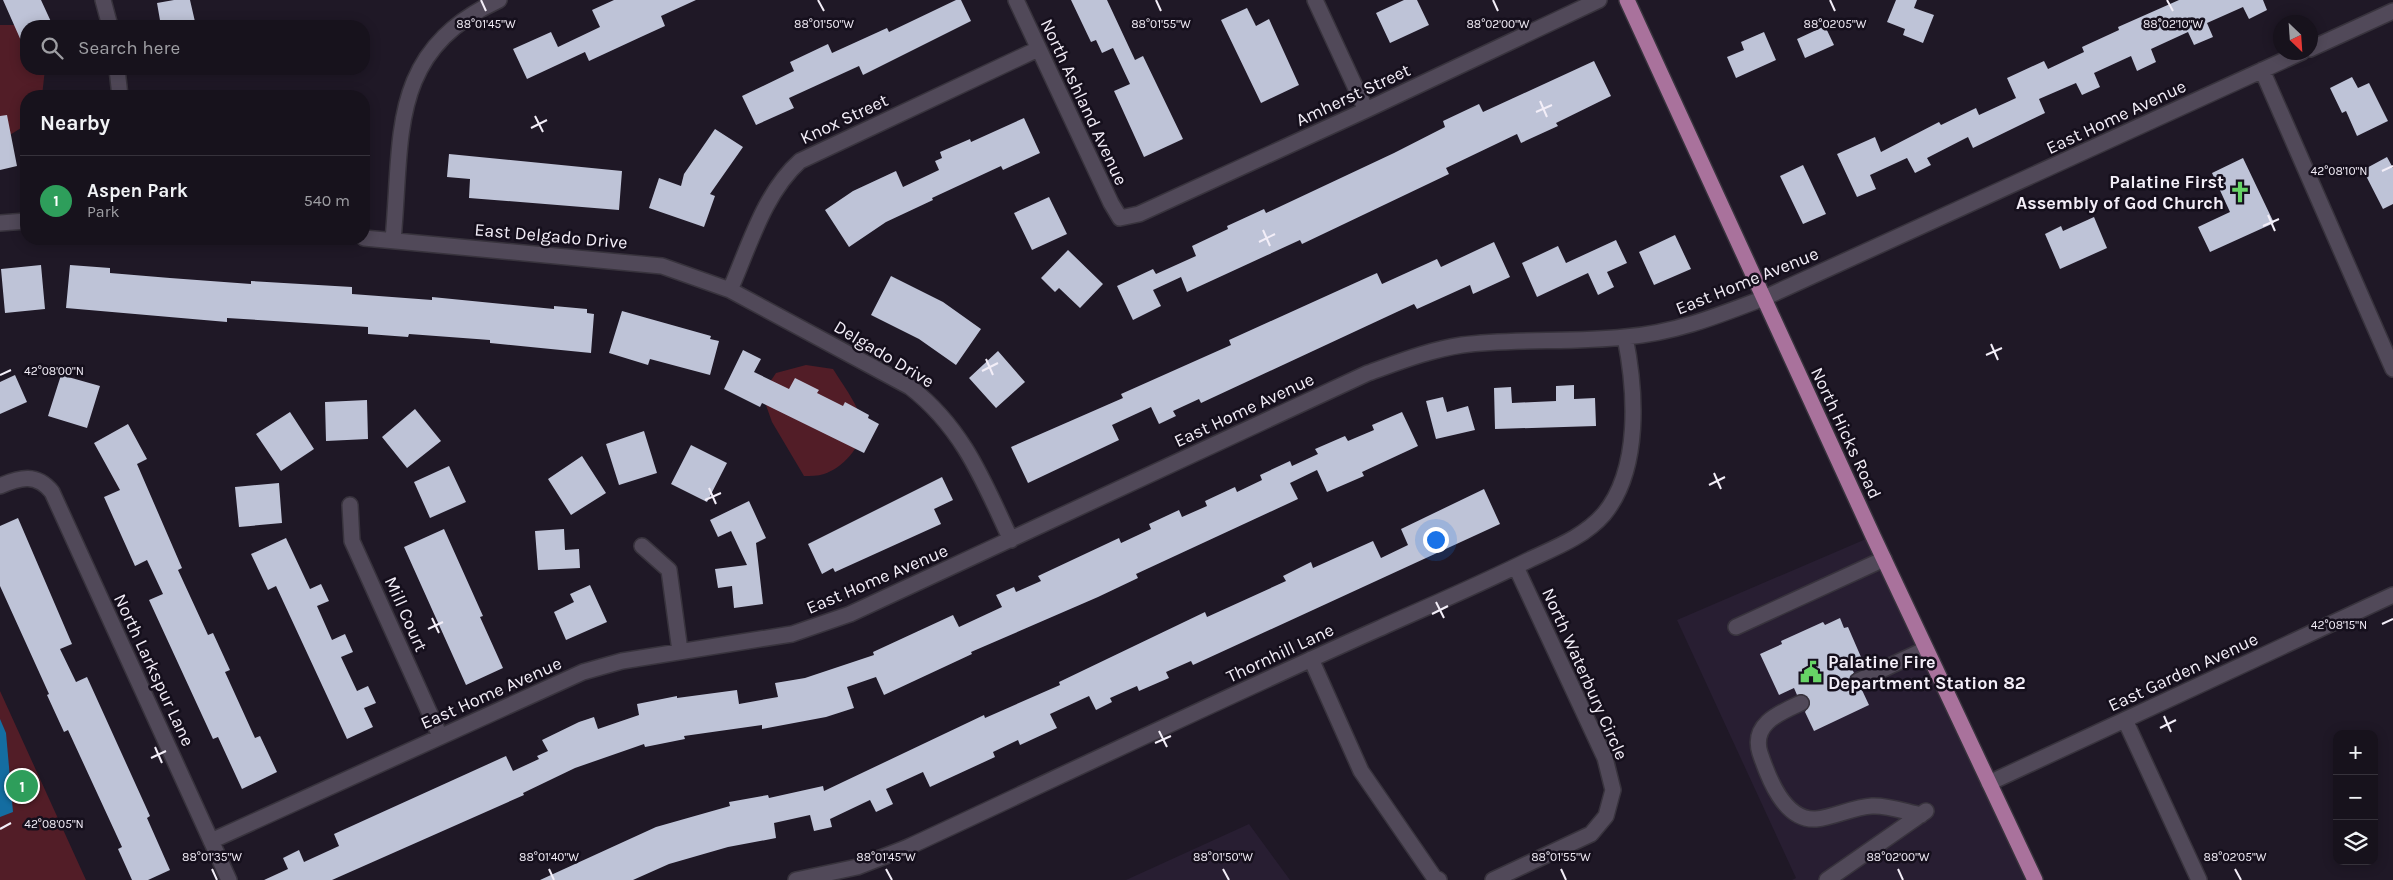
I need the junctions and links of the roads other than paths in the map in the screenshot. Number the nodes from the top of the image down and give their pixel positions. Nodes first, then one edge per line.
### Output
1 (103, 0) edge
2 (499, 0) edge
3 (1016, 0) edge
4 (1315, 0) edge
5 (1598, 0) edge
6 (1627, 0) edge
7 (2393, 11) edge
8 (108, 20) edge
9 (2318, 45) edge
10 (1038, 49) junction
11 (2284, 60) edge
12 (2262, 70) junction
13 (118, 75) edge
14 (119, 90) edge
15 (1366, 110) junction
16 (1120, 218) joint
17 (20, 221) edge
18 (0, 223) edge
19 (370, 238) edge
20 (393, 240) junction
21 (730, 290) junction
22 (1764, 298) junction
23 (1625, 337) junction
24 (2393, 369) edge
25 (0, 486) edge
26 (350, 505) dead end
27 (1011, 540) junction
28 (642, 546) dead end
29 (1884, 559) junction
30 (1516, 567) junction
31 (2393, 595) edge
32 (1736, 627) dead end
33 (1926, 649) junction
34 (680, 651) junction
35 (1311, 659) junction
36 (1858, 681) dead end
37 (1801, 703) dead end
38 (2125, 720) junction
39 (440, 736) junction
40 (1989, 783) junction
41 (212, 842) junction
42 (229, 880) edge
43 (796, 880) edge
44 (1439, 880) edge
45 (1494, 880) edge
46 (1826, 880) edge
47 (2035, 880) edge
48 (2199, 880) edge

1 - 8 street
2 - 20 street
3 - 10 street, North Ashland Avenue
4 - 15 street
5 - 15 street, Amherst Street
6 - 22 main road, North Hicks Road
7 - 9 street
10 - 16 street, North Ashland Avenue
10 - 21 street, Knox Street
11 - 12 street, East Home Avenue
12 - 22 street, East Home Avenue
12 - 24 street
13 - 14 street
15 - 16 street, Amherst Street
17 - 18 street
19 - 20 street, East Delgado Drive
20 - 21 street, East Delgado Drive
21 - 27 street, Delgado Drive
22 - 23 street, East Home Avenue
22 - 29 main road, North Hicks Road
23 - 27 street, East Home Avenue
23 - 30 street, Thornhill Lane
25 - 41 street, North Larkspur Lane
26 - 39 street, Mill Court
27 - 34 street, East Home Avenue
28 - 34 street
29 - 32 street
29 - 33 main road, North Hicks Road
30 - 35 street, Thornhill Lane
30 - 45 street, North Waterbury Circle
31 - 38 street, East Garden Avenue
33 - 36 street
33 - 40 main road, North Hicks Road
34 - 39 street, East Home Avenue
35 - 43 street, Thornhill Lane
35 - 44 street
37 - 46 street
38 - 40 street, East Garden Avenue
38 - 48 street
39 - 41 street, East Home Avenue
40 - 47 main road, North Hicks Road
41 - 42 street, North Larkspur Lane

